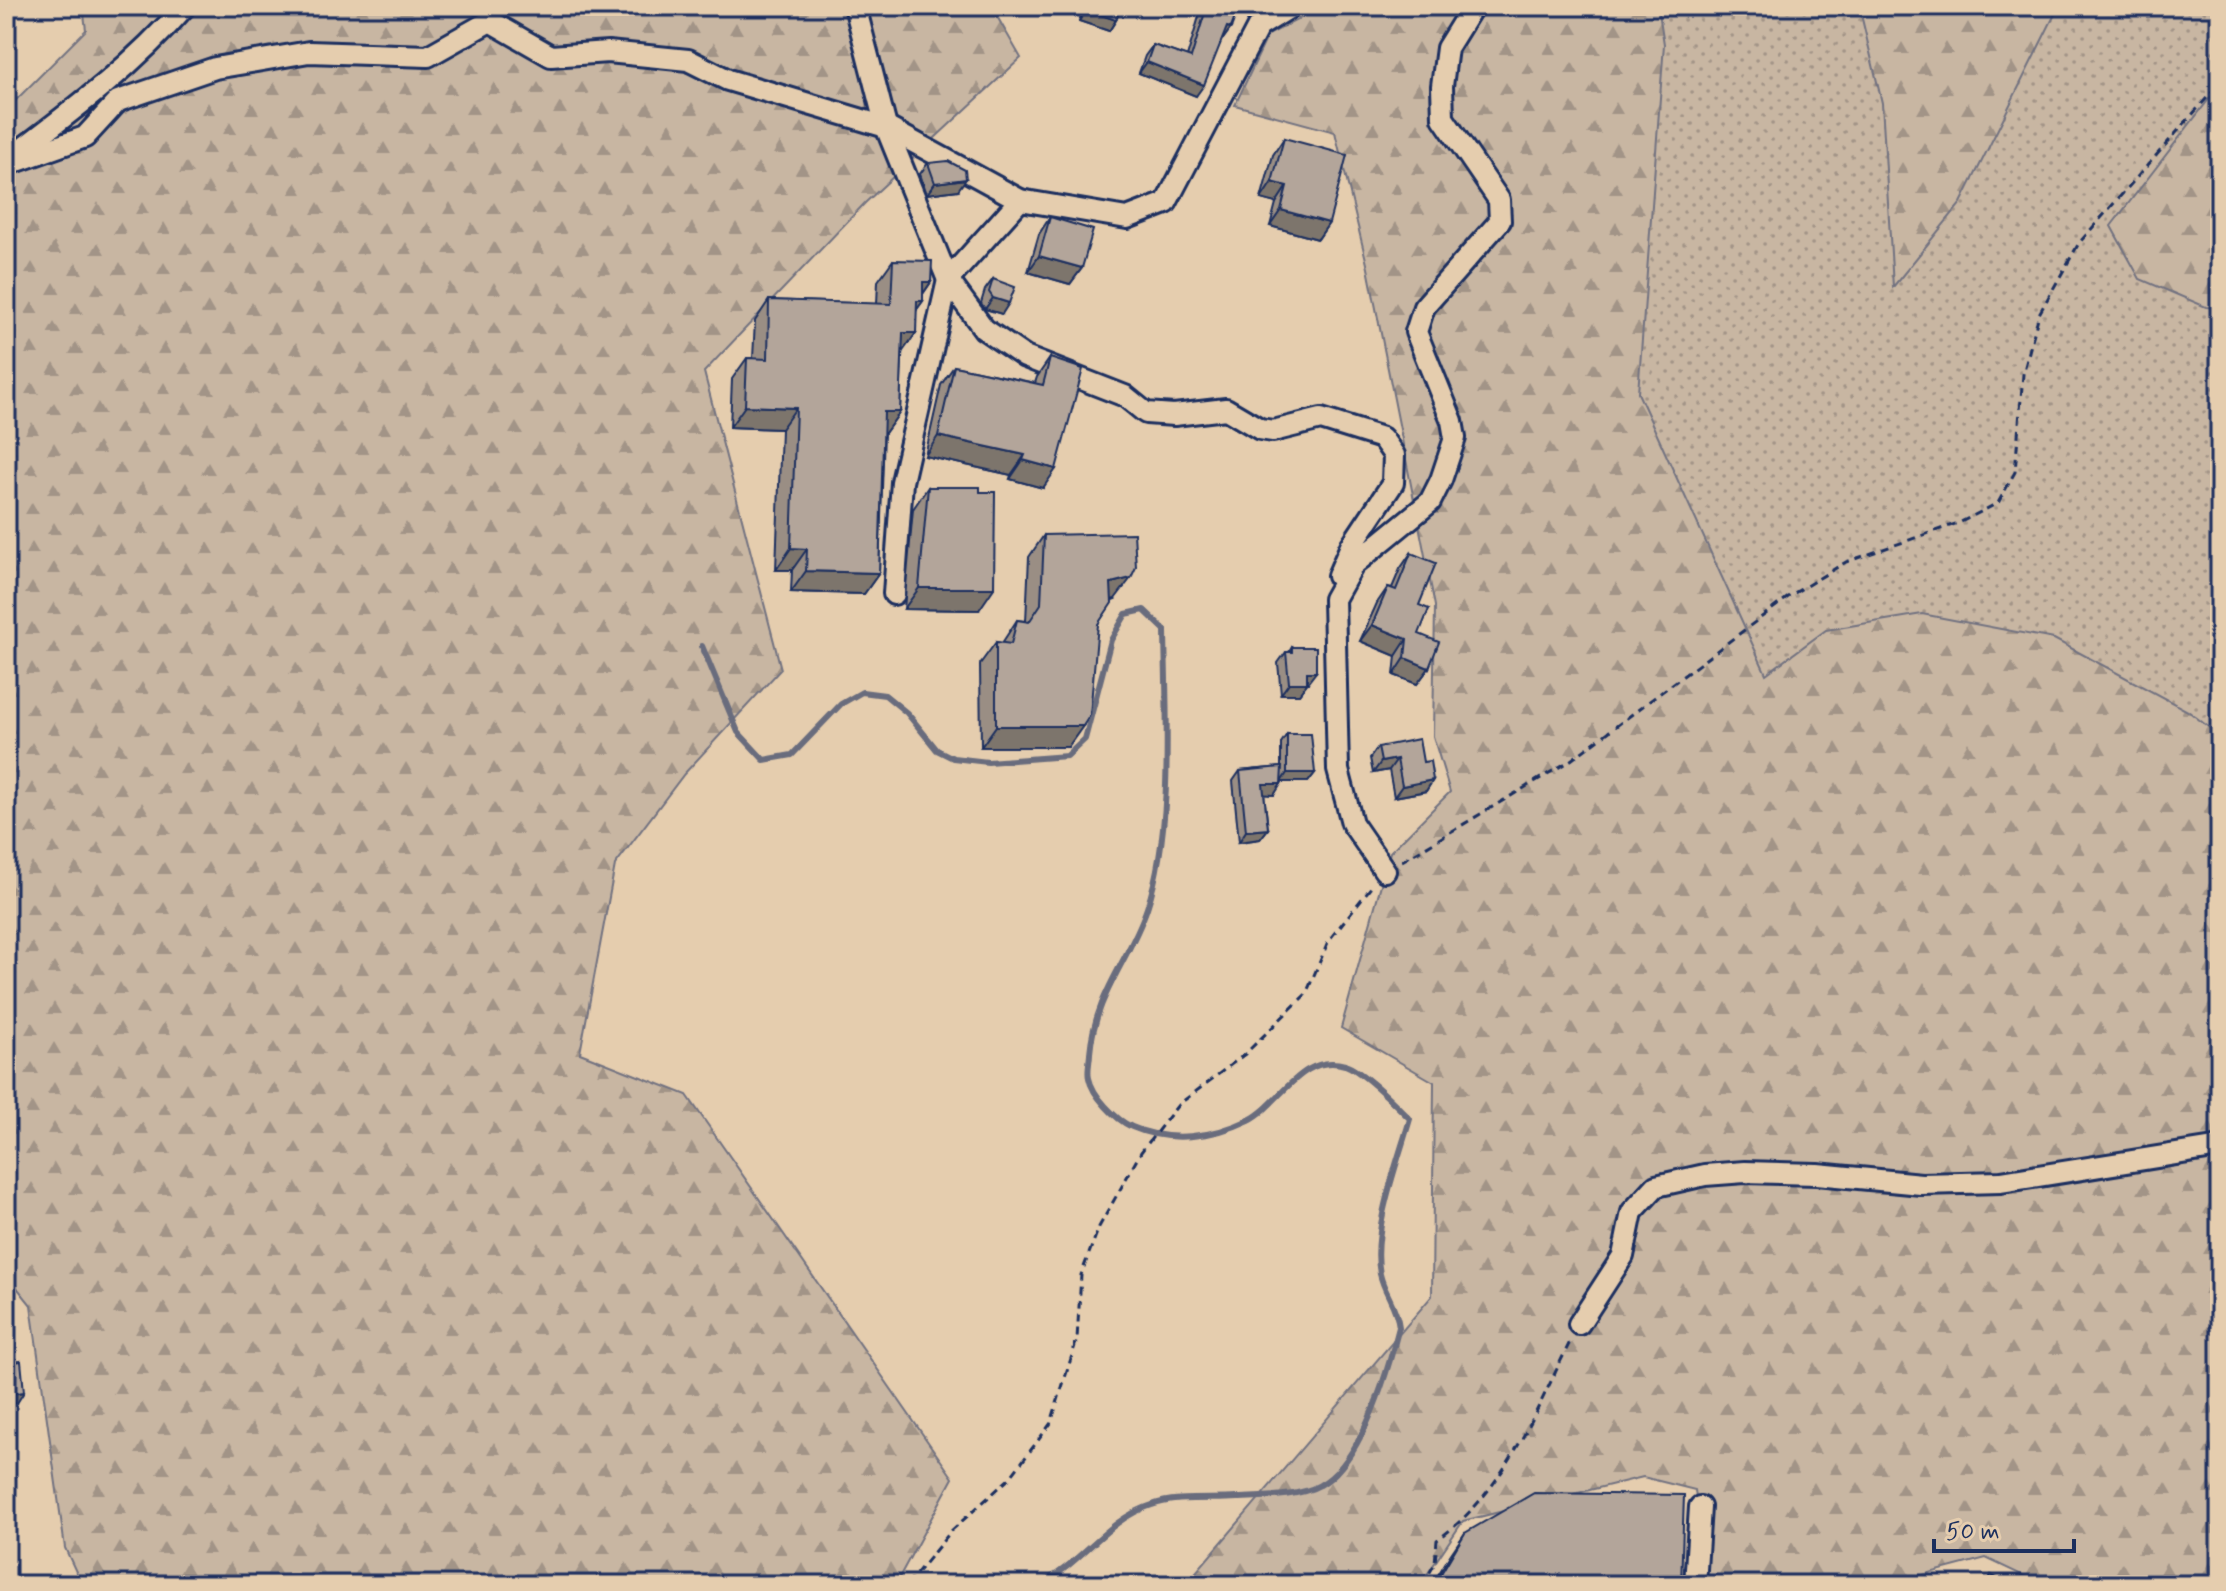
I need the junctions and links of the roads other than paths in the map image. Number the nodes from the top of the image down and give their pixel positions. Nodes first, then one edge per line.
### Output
1 (185, 6) edge
2 (855, 6) edge
3 (1292, 6) edge
4 (1473, 6) edge
5 (886, 127) junction
6 (6, 164) edge
7 (1020, 200) junction
8 (948, 280) junction
9 (894, 594) dead end
10 (1334, 599) junction
11 (1385, 871) road end
12 (2220, 1147) edge
13 (1579, 1324) road end
14 (1700, 1507) dead end
15 (1695, 1585) edge

1 - 6 street
2 - 5 street
3 - 7 street
4 - 10 street
5 - 6 street
5 - 7 street
5 - 8 street
7 - 8 street
8 - 9 street
8 - 10 street
10 - 11 street
12 - 13 street
14 - 15 street

